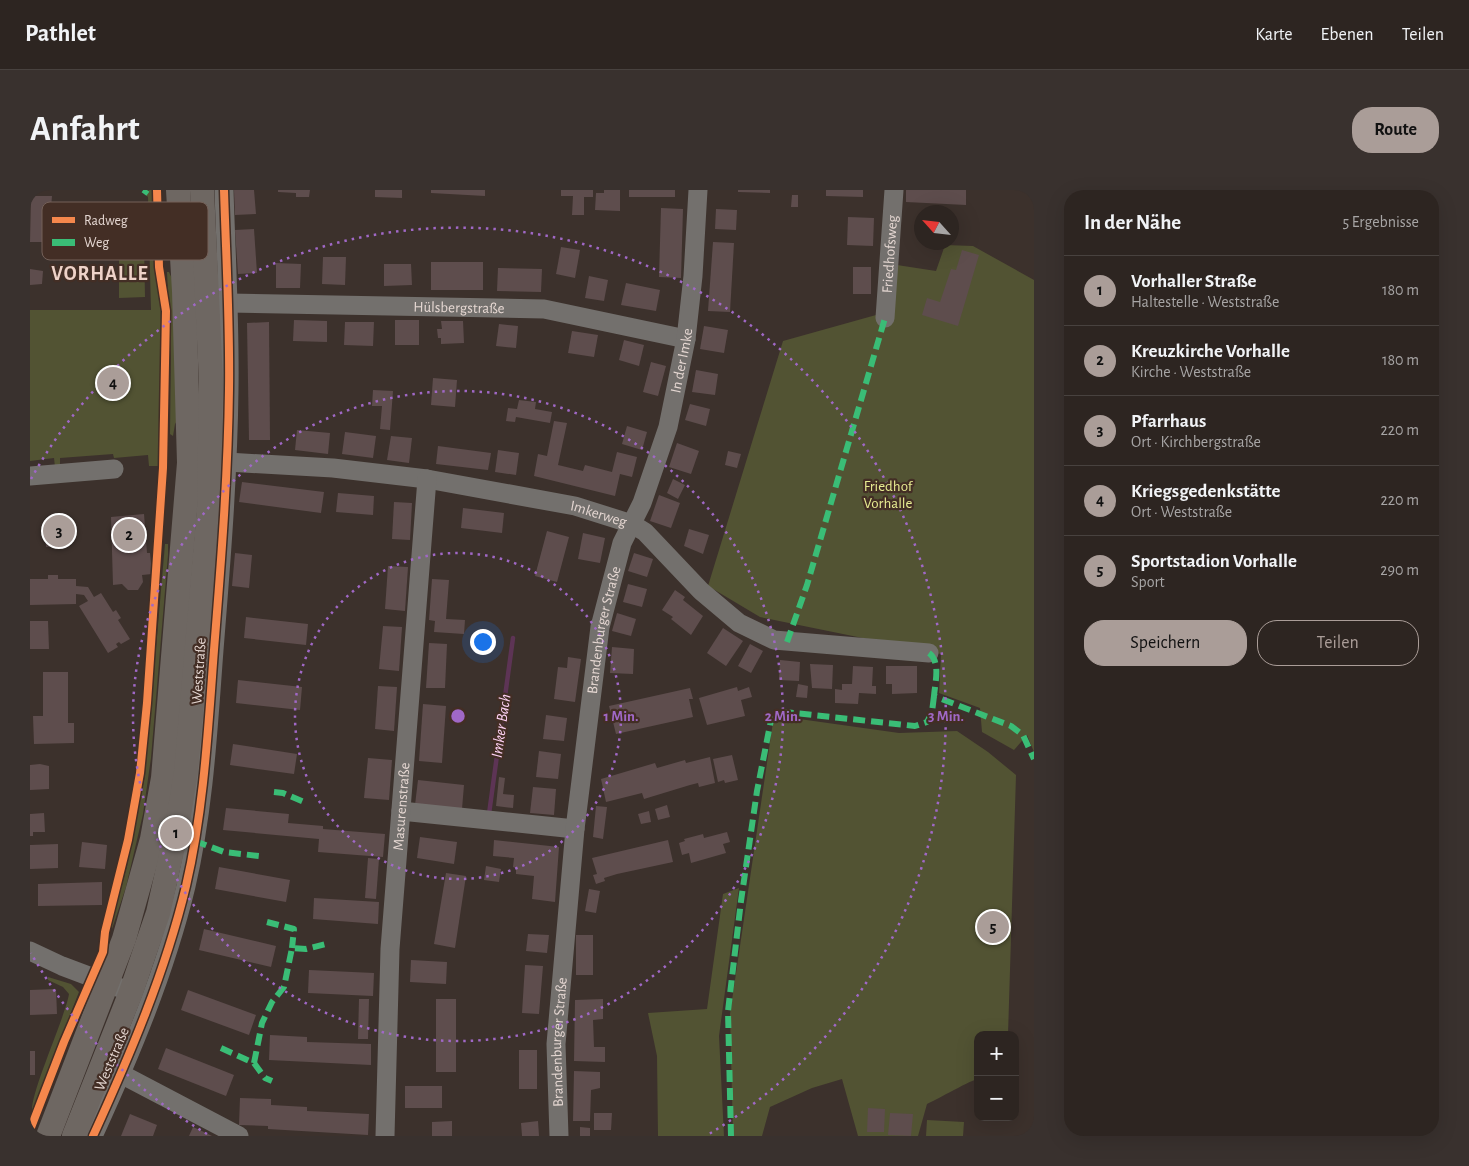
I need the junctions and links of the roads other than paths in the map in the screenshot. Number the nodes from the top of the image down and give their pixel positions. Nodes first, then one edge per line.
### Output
1 (224, 190) edge
2 (698, 190) edge
3 (894, 190) edge
4 (182, 260) edge
5 (205, 260) edge
6 (228, 303) junction
7 (885, 318) dead end
8 (686, 339) junction
9 (227, 462) junction
10 (114, 469) dead end
11 (30, 476) edge
12 (427, 479) junction
13 (632, 524) junction
14 (929, 653) dead end
15 (401, 811) junction
16 (576, 829) junction
17 (30, 951) edge
18 (107, 983) junction
19 (131, 992) junction
20 (121, 1074) junction
21 (48, 1136) edge
22 (74, 1136) edge
23 (93, 1136) edge
24 (239, 1136) edge
25 (386, 1136) edge
26 (558, 1136) edge

1 - 6 street, Weststraße
2 - 8 street, In der Imke
3 - 7 street, Friedhofsweg
4 - 18 main road, Weststraße
5 - 19 main road, Weststraße
6 - 8 street, Hülsbergstraße
6 - 9 street, Weststraße
8 - 13 street, In der Imke
9 - 12 street, Imkerweg
9 - 20 street, Weststraße
10 - 11 street
12 - 13 street, Imkerweg
12 - 15 street, Masurenstraße
13 - 14 street, Imkerweg
13 - 16 street, Brandenburger Straße
15 - 16 street
15 - 25 street, Masurenstraße
16 - 26 street, Brandenburger Straße
17 - 18 street
18 - 19 street
18 - 21 main road, Weststraße
19 - 22 main road, Weststraße
20 - 23 street, Weststraße
20 - 24 street

